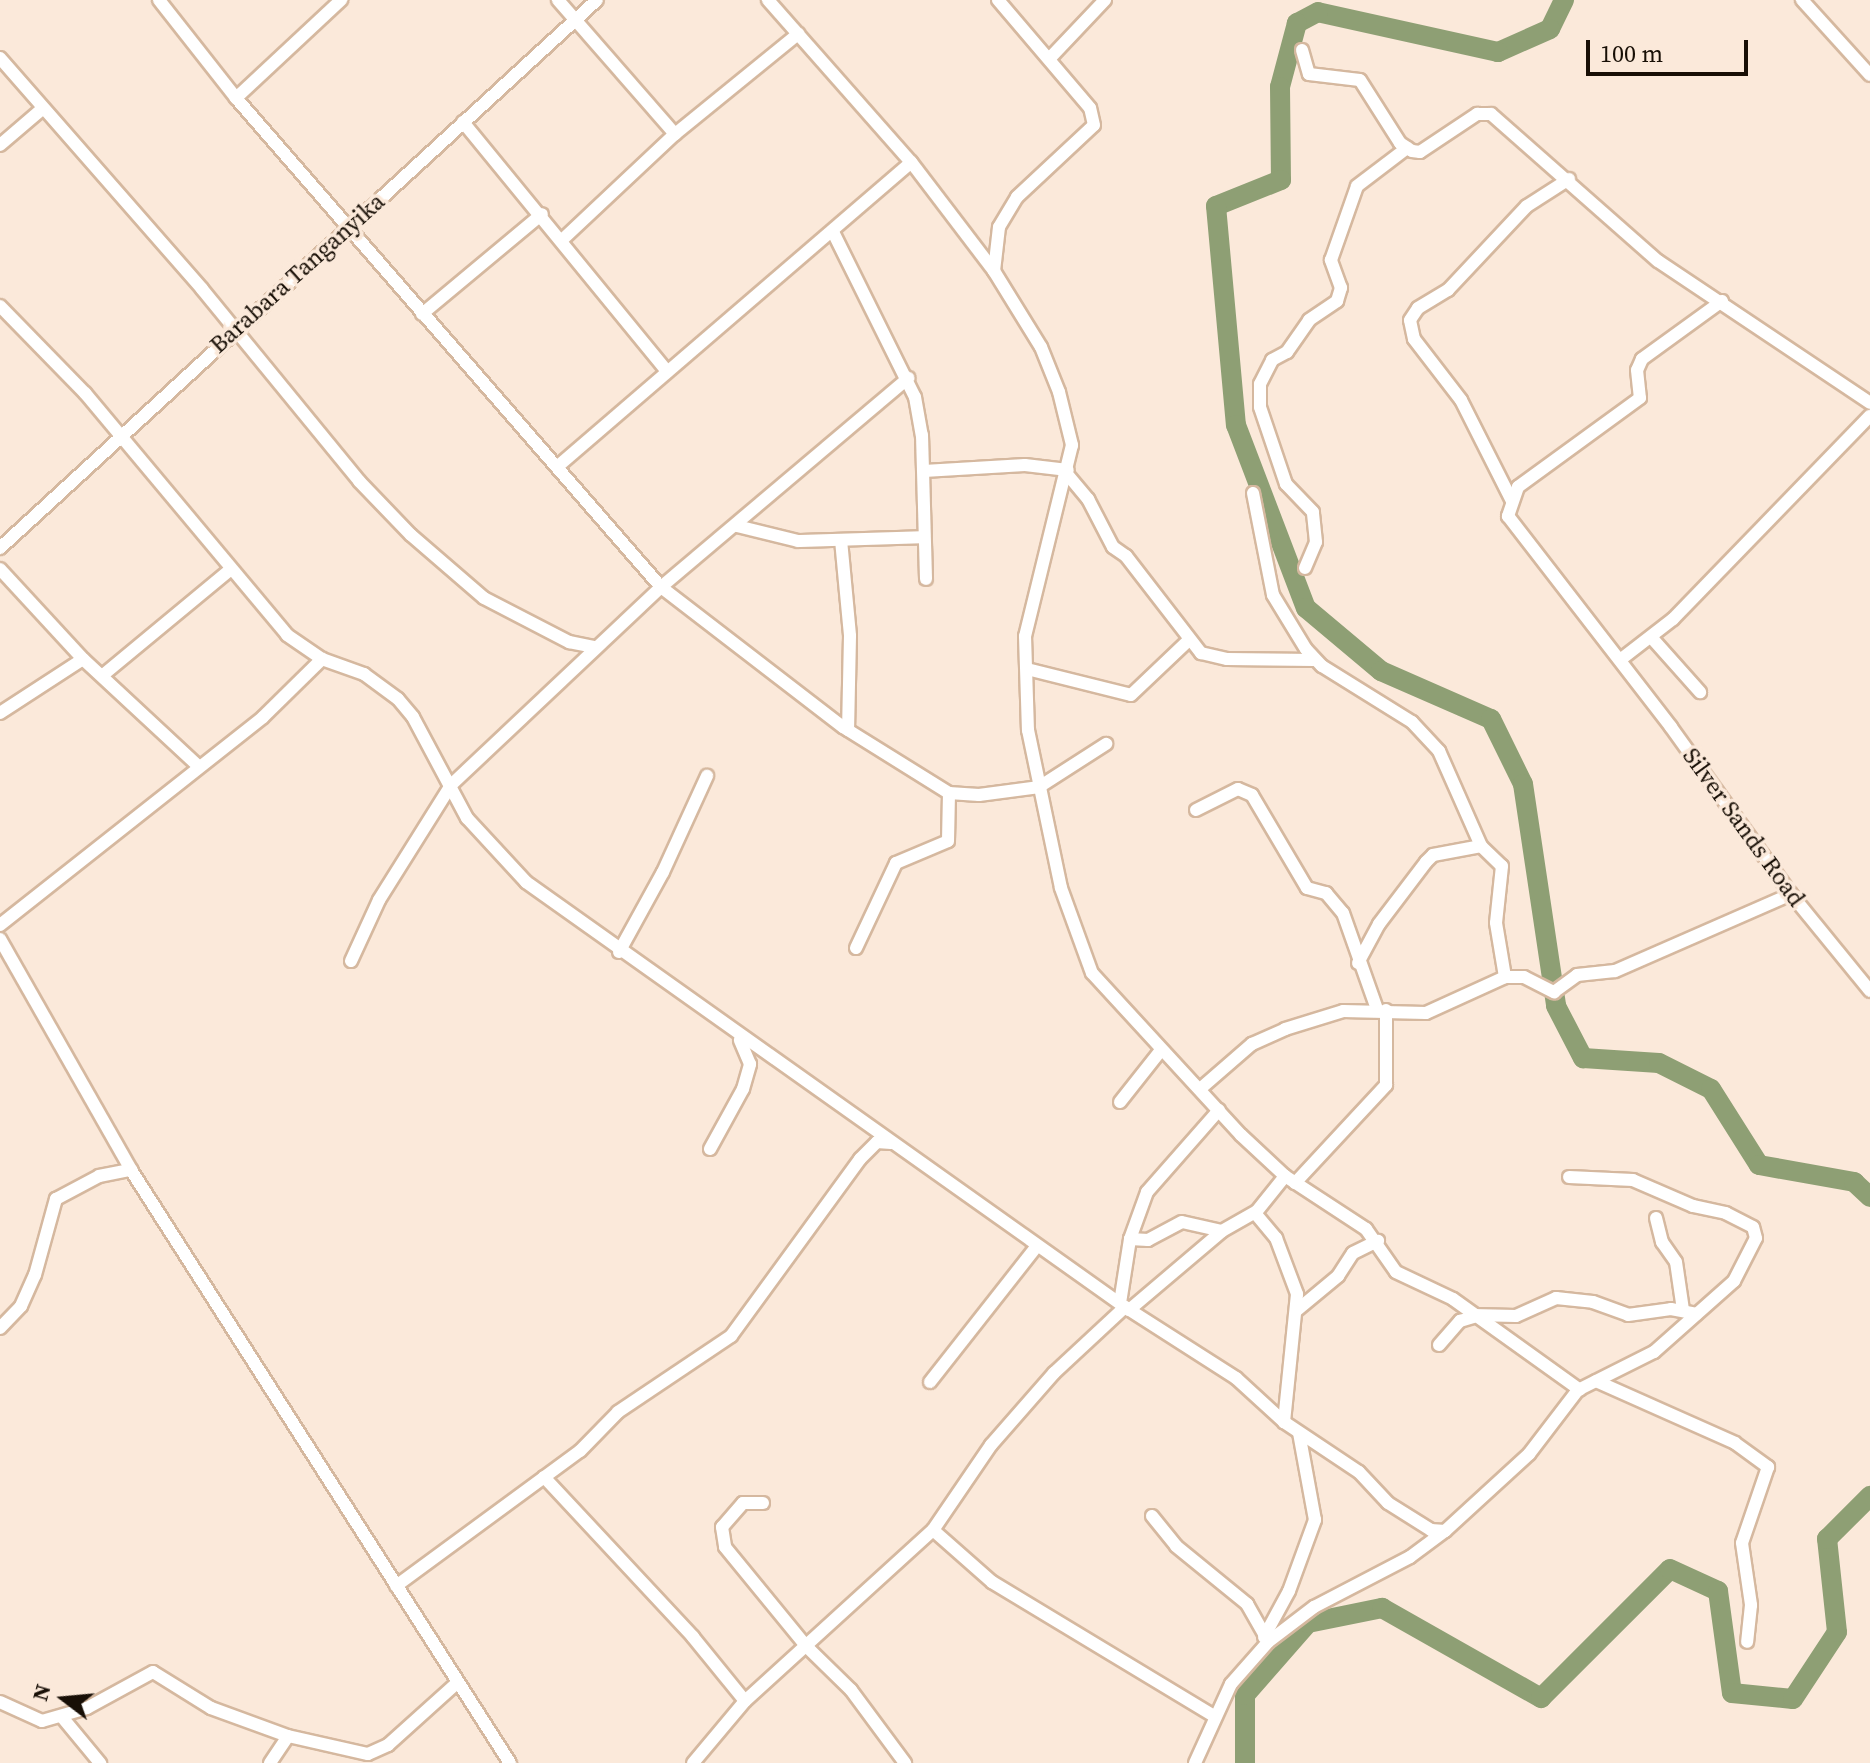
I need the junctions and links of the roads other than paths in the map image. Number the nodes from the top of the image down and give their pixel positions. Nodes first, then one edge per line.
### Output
1 (159, 0) edge
2 (341, 0) edge
3 (558, 0) edge
4 (597, 0) edge
5 (768, 0) edge
6 (998, 0) edge
7 (1105, 0) edge
8 (1802, 0) edge
9 (574, 20) junction
10 (798, 34) junction
11 (1302, 50) dead end
12 (0, 58) edge
13 (1050, 58) junction
14 (1870, 75) edge
15 (236, 98) junction
16 (41, 110) junction
17 (463, 122) junction
18 (675, 134) junction
19 (0, 145) edge
20 (1407, 148) junction
21 (911, 162) junction
22 (1569, 179) junction
23 (542, 214) junction
24 (349, 226) junction
25 (833, 232) junction
26 (562, 240) junction
27 (994, 271) junction
28 (1722, 301) junction
29 (0, 306) edge
30 (422, 314) junction
31 (232, 331) junction
32 (666, 370) junction
33 (908, 378) junction
34 (1870, 403) edge
35 (1870, 416) edge
36 (117, 436) junction
37 (557, 467) junction
38 (924, 471) junction
39 (1068, 472) junction
40 (1253, 493) dead end
41 (1510, 505) junction
42 (737, 526) junction
43 (923, 537) junction
44 (841, 540) junction
45 (1, 546) edge
46 (1305, 568) dead end
47 (0, 569) edge
48 (231, 569) junction
49 (926, 579) dead end
50 (661, 587) junction
51 (1651, 637) junction
52 (1189, 640) junction
53 (594, 647) junction
54 (83, 659) junction
55 (322, 659) junction
56 (1314, 660) junction
57 (1620, 660) junction
58 (1027, 669) junction
59 (103, 675) junction
60 (1700, 692) dead end
61 (0, 713) edge
62 (848, 730) junction
63 (1106, 744) dead end
64 (197, 765) junction
65 (707, 776) dead end
66 (451, 785) junction
67 (1039, 787) junction
68 (949, 793) junction
69 (1196, 810) dead end
70 (1481, 846) junction
71 (1791, 894) junction
72 (0, 925) edge
73 (0, 939) edge
74 (856, 948) dead end
75 (619, 952) junction
76 (351, 961) dead end
77 (1358, 963) junction
78 (1505, 977) junction
79 (1870, 991) edge
80 (1381, 1009) junction
81 (739, 1038) junction
82 (1161, 1050) junction
83 (1200, 1089) junction
84 (1120, 1102) dead end
85 (1219, 1110) junction
86 (894, 1144) junction
87 (710, 1149) dead end
88 (131, 1170) junction
89 (1569, 1177) dead end
90 (1290, 1179) junction
91 (1255, 1213) junction
92 (1656, 1218) dead end
93 (1222, 1231) junction
94 (1130, 1239) junction
95 (1378, 1241) junction
96 (1037, 1246) junction
97 (1124, 1307) junction
98 (1683, 1310) junction
99 (1296, 1311) junction
100 (1697, 1314) junction
101 (1473, 1316) junction
102 (0, 1328) edge
103 (1439, 1345) dead end
104 (1596, 1381) junction
105 (930, 1382) dead end
106 (1580, 1390) junction
107 (1284, 1422) junction
108 (1299, 1433) junction
109 (544, 1477) junction
110 (763, 1503) dead end
111 (1152, 1516) dead end
112 (933, 1530) junction
113 (1445, 1531) junction
114 (396, 1586) junction
115 (1266, 1639) junction
116 (1747, 1642) dead end
117 (806, 1646) junction
118 (458, 1682) junction
119 (745, 1701) junction
120 (0, 1702) edge
121 (1214, 1716) junction
122 (62, 1717) junction
123 (288, 1736) junction
124 (100, 1763) edge
125 (270, 1763) edge
126 (510, 1763) edge
127 (693, 1763) edge
128 (905, 1763) edge
129 (1195, 1763) edge

1 - 15 street
2 - 15 street
3 - 9 street
4 - 9 street, Barabara Tanganyika
5 - 10 street
6 - 13 street
7 - 13 street
8 - 14 street
9 - 17 street, Barabara Tanganyika
9 - 18 street
10 - 18 street
10 - 21 street
11 - 20 street
12 - 16 street
13 - 27 street
15 - 24 street
16 - 19 street
16 - 31 street
17 - 23 street
17 - 24 street, Barabara Tanganyika
18 - 26 street
20 - 22 street
20 - 46 street
21 - 25 street
21 - 27 street
22 - 28 street
22 - 41 street, Silver Sands Road
23 - 26 street
23 - 30 street
24 - 30 street
24 - 31 street, Barabara Tanganyika
25 - 32 street
25 - 33 street
26 - 32 street
27 - 39 street
28 - 34 street
28 - 41 street
29 - 36 street
30 - 37 street
31 - 36 street, Barabara Tanganyika
31 - 53 street
32 - 37 street
33 - 38 street
33 - 42 street
35 - 51 street
36 - 45 street, Barabara Tanganyika
36 - 48 street
37 - 50 street
38 - 39 street
38 - 43 street
39 - 52 street
39 - 58 street
40 - 56 street
41 - 57 street, Silver Sands Road
42 - 44 street
42 - 50 street
43 - 44 street
43 - 49 street
44 - 62 street
47 - 54 street
48 - 55 street
48 - 59 street
50 - 53 street
50 - 62 street
51 - 57 street
51 - 60 street
52 - 56 street
52 - 58 street
53 - 66 street
54 - 59 street
54 - 61 street
55 - 64 street
55 - 66 street
56 - 70 street
57 - 71 street, Silver Sands Road
58 - 67 street
59 - 64 street
62 - 68 street
63 - 67 street
64 - 72 street
65 - 75 street
66 - 75 street
66 - 76 street
67 - 68 street
67 - 82 street
68 - 74 street
69 - 77 street
70 - 77 street
70 - 78 street
71 - 78 street
71 - 79 street, Silver Sands Road
73 - 88 street
75 - 81 street
77 - 80 street
78 - 80 street
80 - 83 street
80 - 90 street
81 - 86 street
81 - 87 street
82 - 83 street
82 - 84 street
83 - 85 street
85 - 90 street
85 - 94 street
86 - 96 street
86 - 109 street
88 - 102 street
88 - 114 street
89 - 100 street
90 - 91 street
90 - 95 street
91 - 93 street
91 - 99 street
92 - 98 street
93 - 94 street
93 - 97 street
94 - 97 street
95 - 99 street
95 - 101 street
96 - 97 street
96 - 105 street
97 - 107 street
97 - 112 street
98 - 100 street
98 - 101 street
99 - 107 street
100 - 104 street
101 - 103 street
101 - 106 street
104 - 106 street
104 - 116 street
106 - 113 street
107 - 108 street
108 - 113 street
108 - 115 street
109 - 114 street
109 - 119 street
110 - 117 street
111 - 115 street
112 - 117 street
112 - 121 street
113 - 115 street
114 - 118 street
115 - 121 street
117 - 119 street
117 - 128 street
118 - 123 street
118 - 126 street
119 - 127 street
120 - 122 street
121 - 129 street
122 - 123 street
122 - 124 street
123 - 125 street

